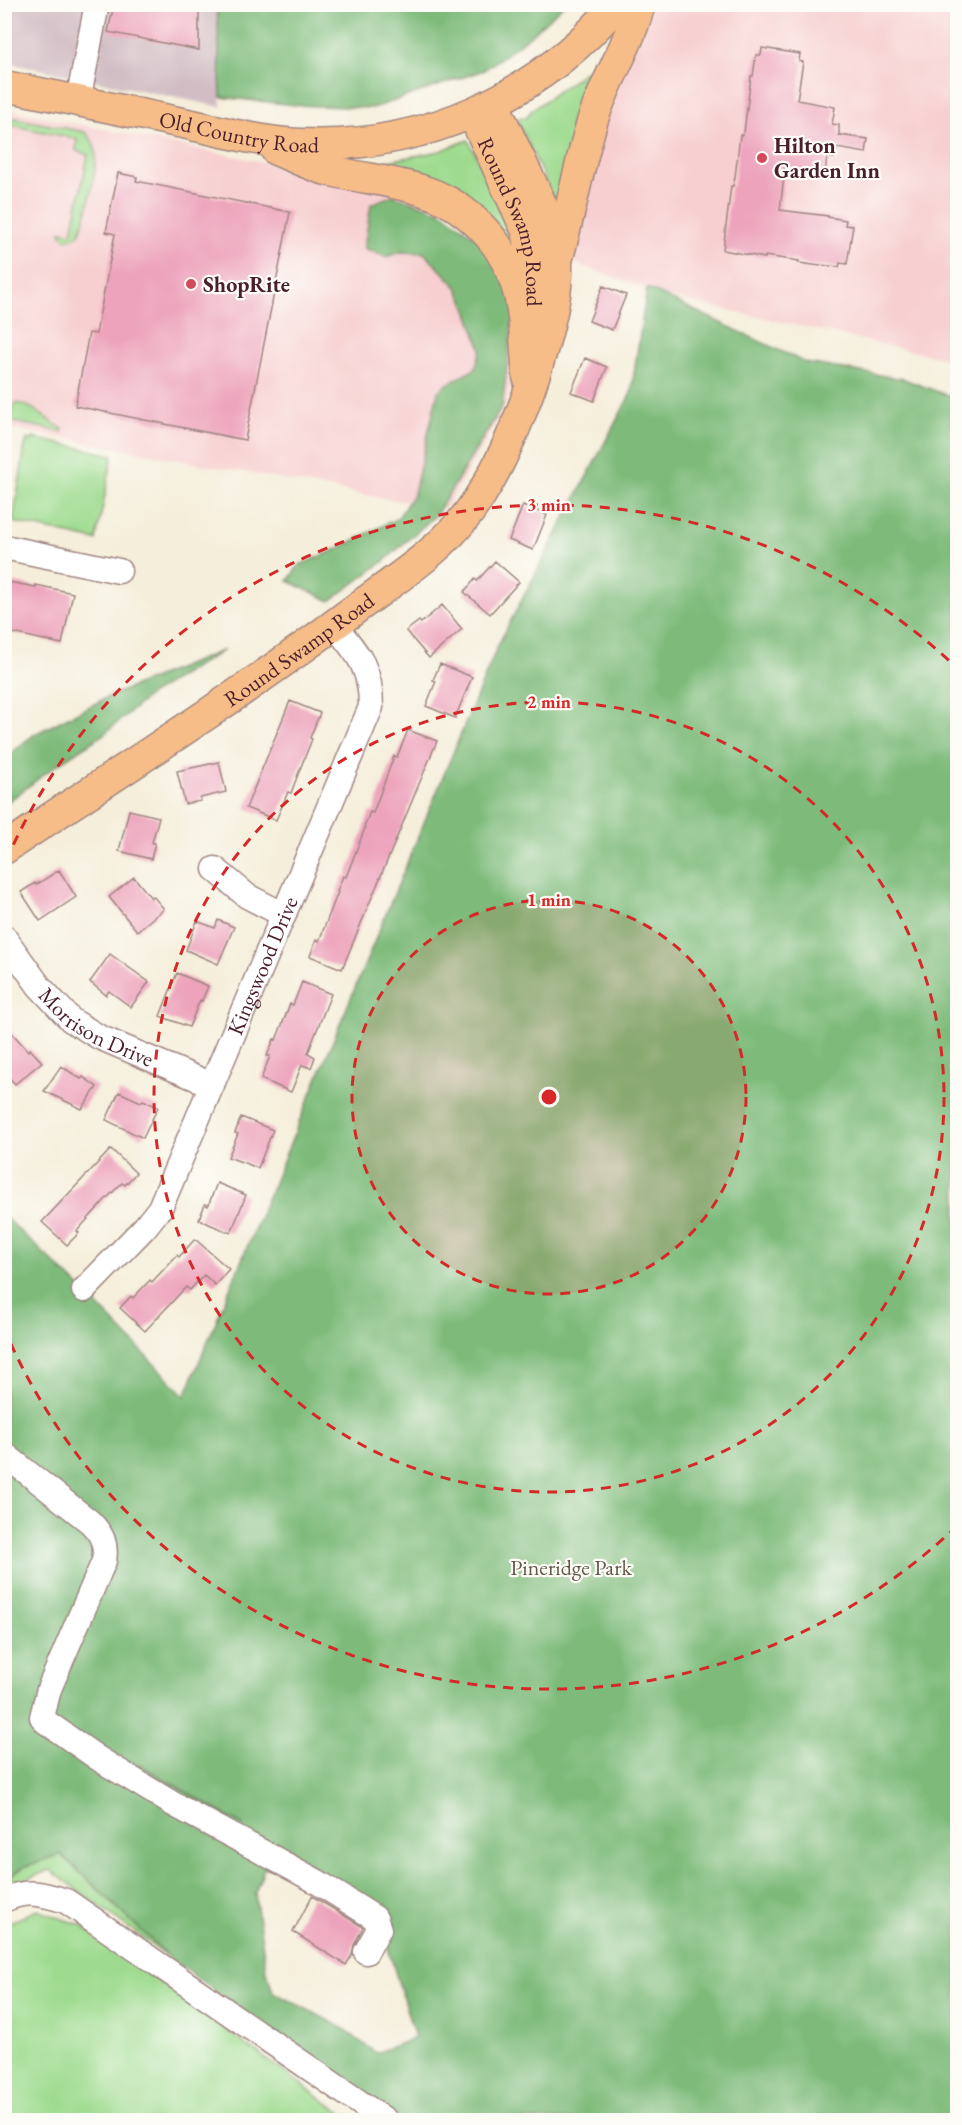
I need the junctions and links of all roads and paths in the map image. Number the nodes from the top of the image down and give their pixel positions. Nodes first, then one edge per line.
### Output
1 (97, 4) edge
2 (617, 4) edge
3 (640, 4) edge
4 (4, 86) edge
5 (78, 101) junction
6 (483, 109) junction
7 (236, 135) junction
8 (557, 260) junction
9 (529, 391) junction
10 (4, 547) edge
11 (119, 571) dead end
12 (334, 625) junction
13 (4, 849) edge
14 (215, 869) dead end
15 (284, 915) junction
16 (4, 937) edge
17 (212, 1085) junction
18 (84, 1290) dead end
19 (4, 1454) edge
20 (4, 1900) edge
21 (366, 1952) dead end
22 (385, 2121) edge

1 - 5 street
2 - 6 main road, Round Swamp Road
3 - 8 main road
4 - 5 main road, Old Country Road
5 - 7 main road, Old Country Road
6 - 7 main road, Old Country Road
6 - 8 main road, Round Swamp Road
6 - 9 main road, Round Swamp Road
7 - 9 main road
8 - 9 main road, Round Swamp Road
9 - 12 main road, Round Swamp Road
10 - 11 street
12 - 13 main road, Round Swamp Road
12 - 15 street, Kingswood Drive
14 - 15 street
15 - 17 street, Kingswood Drive
16 - 17 street, Morrison Drive
17 - 18 street, Kingswood Drive
19 - 21 street
20 - 22 street

